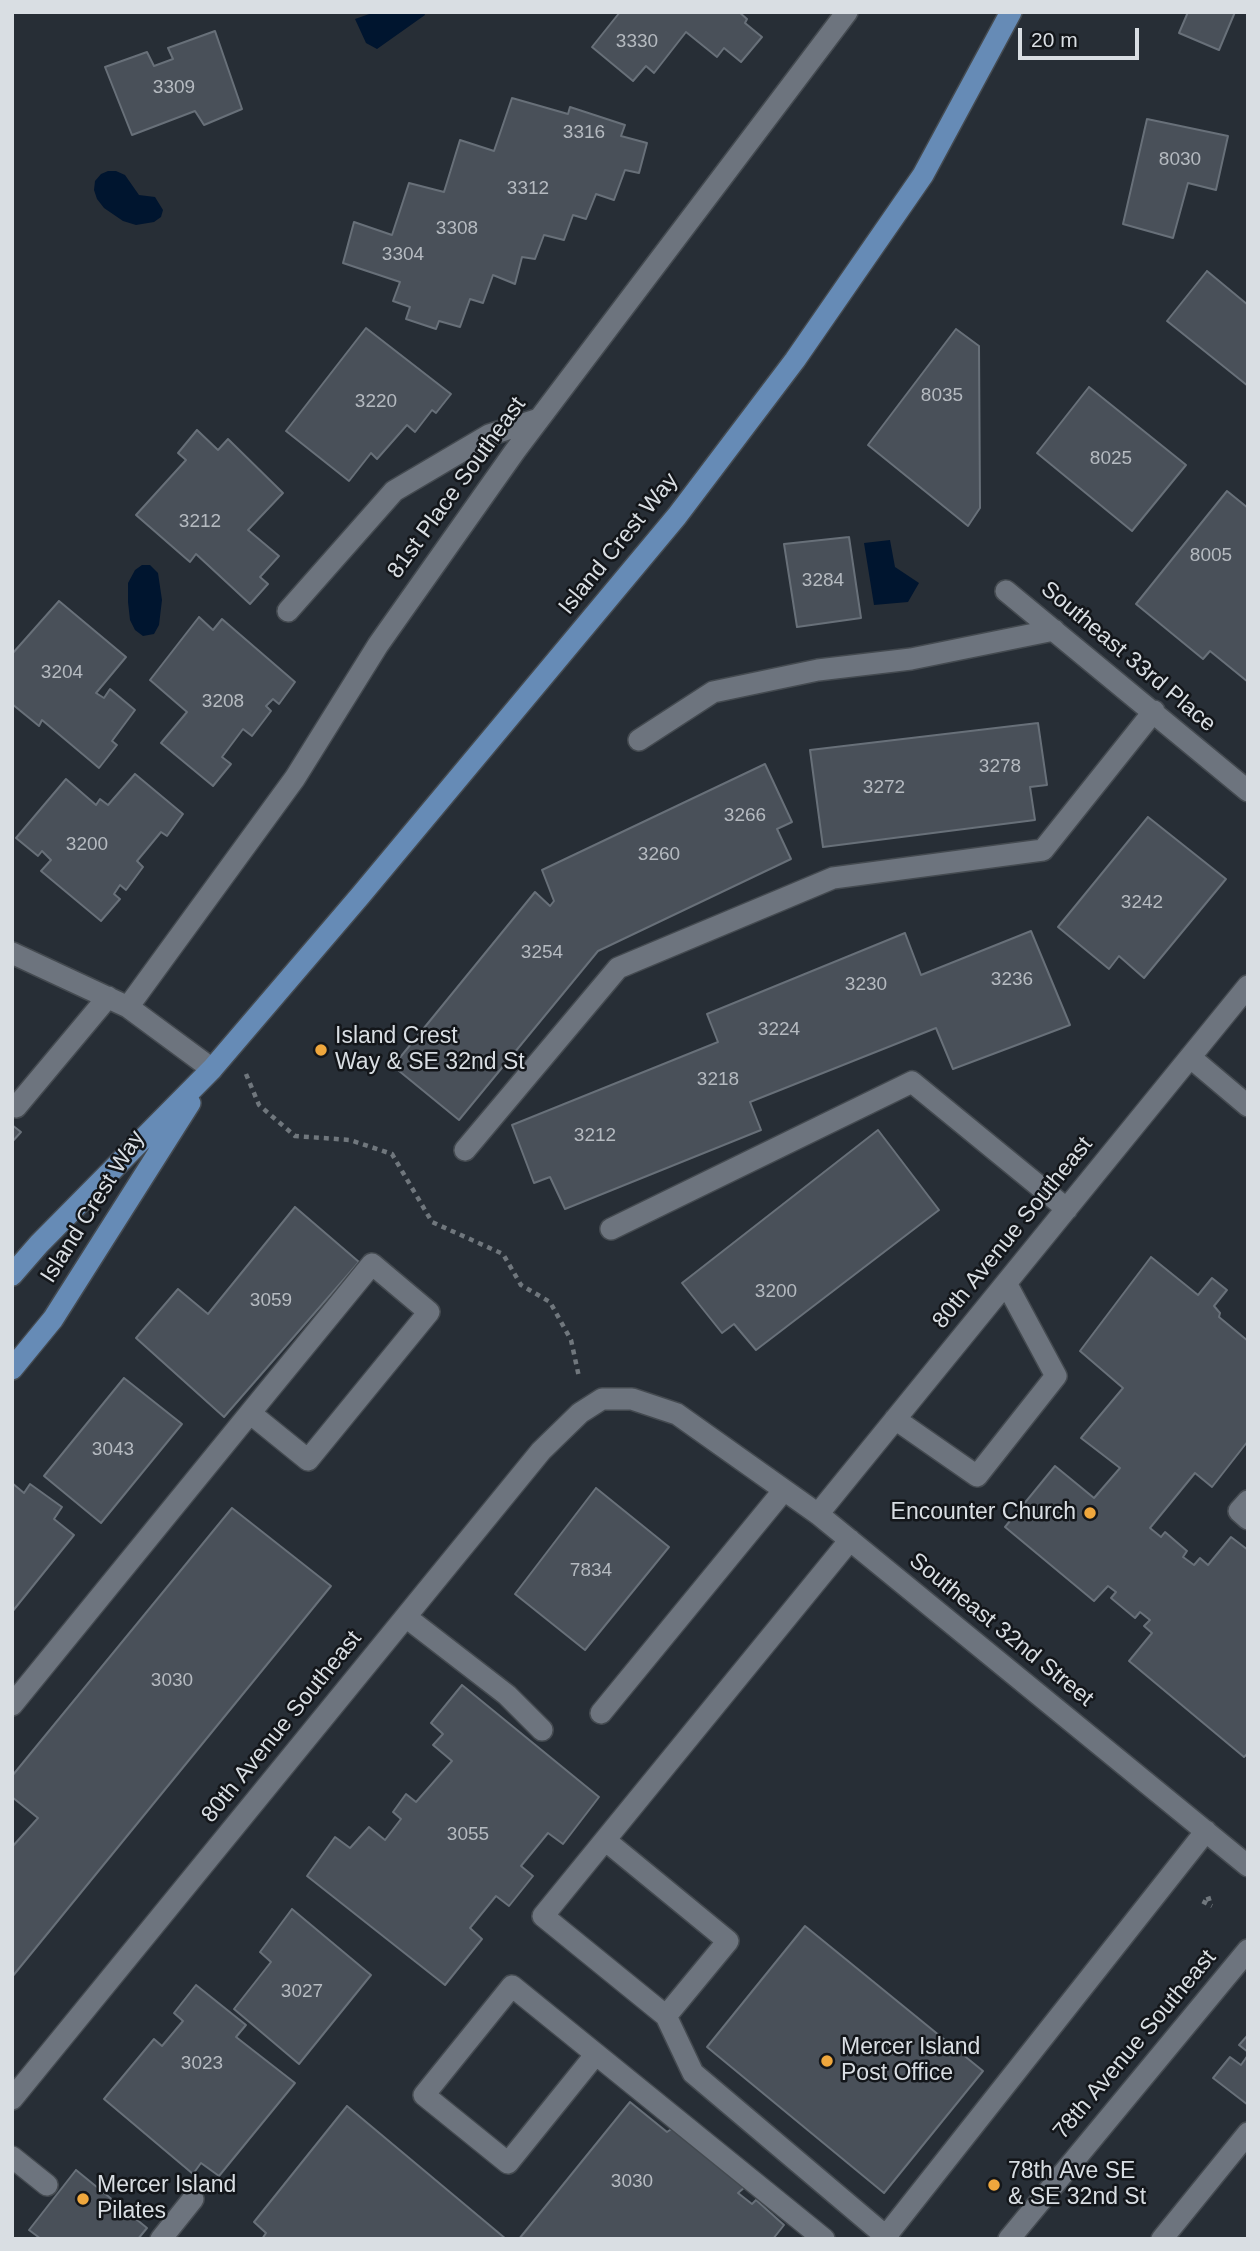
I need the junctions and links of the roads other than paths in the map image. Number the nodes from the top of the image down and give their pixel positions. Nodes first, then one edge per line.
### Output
1 (847, 12) edge
2 (1011, 12) edge
3 (539, 419) junction
4 (1006, 591) dead end
5 (288, 611) dead end
6 (1054, 630) junction
7 (1154, 711) junction
8 (639, 740) dead end
9 (1248, 792) edge
10 (12, 953) edge
11 (1248, 986) edge
12 (108, 998) junction
13 (128, 1007) junction
14 (1190, 1057) junction
15 (212, 1069) junction
16 (1248, 1106) edge
17 (16, 1107) dead end
18 (465, 1150) dead end
19 (1067, 1209) junction
20 (611, 1229) dead end
21 (12, 1275) edge
22 (1006, 1283) junction
23 (12, 1369) edge
24 (602, 1399) joint
25 (250, 1413) junction
26 (895, 1419) junction
27 (784, 1490) junction
28 (1248, 1501) edge
29 (818, 1514) junction
30 (1248, 1519) edge
31 (849, 1540) junction
32 (406, 1617) junction
33 (12, 1705) edge
34 (601, 1713) dead end
35 (542, 1730) dead end
36 (1206, 1831) junction
37 (605, 1840) junction
38 (1248, 1866) edge
39 (1248, 1950) edge
40 (666, 2016) junction
41 (596, 2054) junction
42 (12, 2099) edge
43 (1248, 2133) edge
44 (12, 2157) edge
45 (47, 2185) dead end
46 (193, 2199) dead end
47 (887, 2238) edge
48 (160, 2239) edge
49 (824, 2239) edge
50 (1009, 2239) edge
51 (1162, 2239) edge

1 - 3 street, 81st Place Southeast
2 - 15 main road, Island Crest Way
3 - 5 street
3 - 13 street, 81st Place Southeast
4 - 6 street, Southeast 33rd Place
6 - 7 street, Southeast 33rd Place
6 - 8 street
7 - 9 street, Southeast 33rd Place
7 - 18 street
10 - 12 street
11 - 14 street, 80th Avenue Southeast
12 - 13 street
12 - 17 street
13 - 15 street
14 - 16 street
14 - 19 street, 80th Avenue Southeast
15 - 21 main road, Island Crest Way
15 - 23 main road, Island Crest Way
19 - 20 street
19 - 22 street, 80th Avenue Southeast
22 - 26 street, 80th Avenue Southeast
22 - 26 street
24 - 27 street, Southeast 32nd Street
24 - 32 street, 80th Avenue Southeast
25 - 25 street
25 - 33 street
26 - 29 street, 80th Avenue Southeast
27 - 29 street, Southeast 32nd Street
27 - 34 street
28 - 30 street
29 - 31 street, Southeast 32nd Street
31 - 36 street, Southeast 32nd Street
31 - 37 street
32 - 35 street
32 - 42 street, 80th Avenue Southeast
36 - 38 street, Southeast 32nd Street
36 - 47 street
37 - 40 street
37 - 40 street
39 - 50 street, 78th Avenue Southeast
40 - 47 street
41 - 41 street
41 - 49 street
43 - 51 street
44 - 45 street
46 - 48 street

